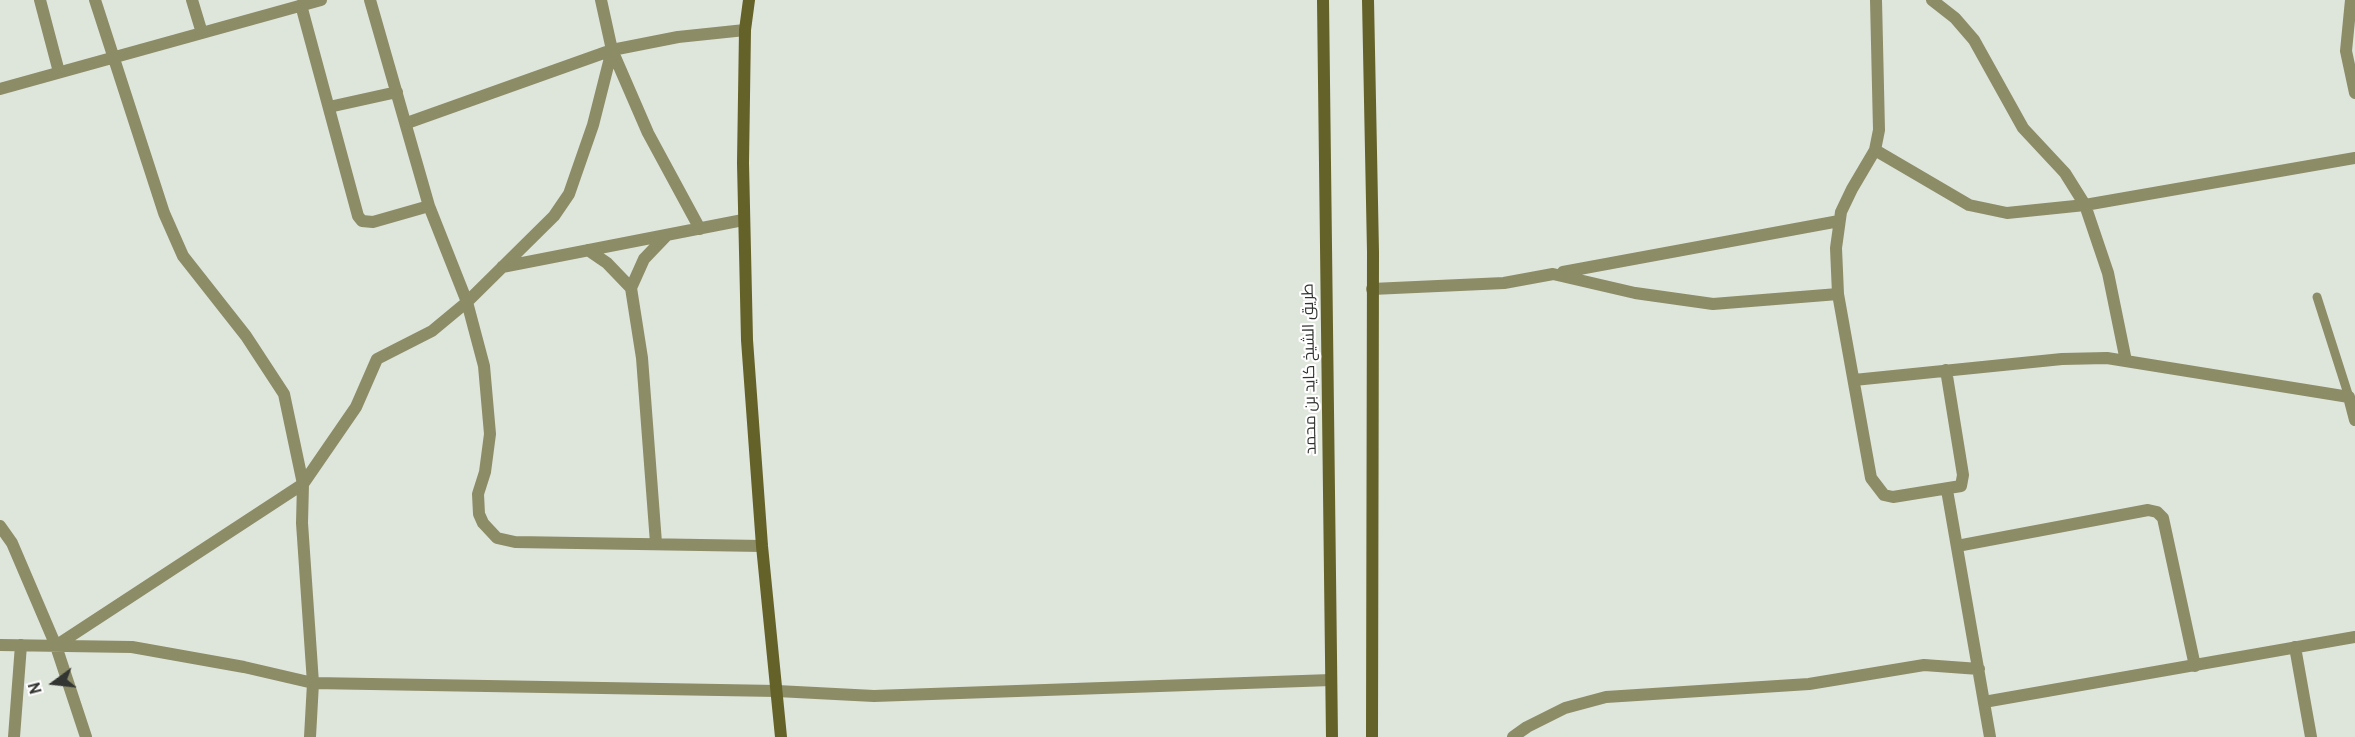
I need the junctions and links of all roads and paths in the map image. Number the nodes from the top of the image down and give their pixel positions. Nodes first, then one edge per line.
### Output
1 (40, 0) edge
2 (95, 0) edge
3 (192, 0) edge
4 (321, 0) edge
5 (370, 0) edge
6 (602, 0) edge
7 (749, 0) edge
8 (1323, 0) edge
9 (1368, 0) edge
10 (1876, 0) edge
11 (1932, 0) edge
12 (2351, 0) edge
13 (301, 5) junction
14 (745, 30) junction
15 (202, 33) junction
16 (612, 50) junction
17 (112, 58) junction
18 (59, 72) junction
19 (0, 89) edge
20 (397, 92) junction
21 (2355, 93) edge
22 (329, 107) junction
23 (407, 123) junction
24 (1875, 150) junction
25 (2355, 158) edge
26 (2085, 205) junction
27 (429, 206) junction
28 (743, 220) junction
29 (1839, 221) junction
30 (700, 229) junction
31 (666, 236) junction
32 (588, 250) junction
33 (500, 267) junction
34 (1553, 274) junction
35 (631, 288) junction
36 (1372, 289) junction
37 (1838, 294) junction
38 (2317, 297) dead end
39 (467, 302) junction
40 (2126, 361) junction
41 (1946, 370) junction
42 (1854, 380) junction
43 (2349, 397) junction
44 (2355, 420) edge
45 (303, 484) junction
46 (1947, 490) junction
47 (0, 526) edge
48 (656, 543) junction
49 (762, 546) junction
50 (1957, 546) junction
51 (2355, 637) edge
52 (0, 645) edge
53 (21, 645) junction
54 (56, 646) junction
55 (2295, 647) junction
56 (2196, 666) junction
57 (1979, 669) junction
58 (1331, 680) junction
59 (313, 683) junction
60 (777, 691) junction
61 (1984, 702) junction
62 (14, 737) edge
63 (86, 737) edge
64 (310, 737) edge
65 (781, 737) edge
66 (1332, 737) edge
67 (1372, 737) edge
68 (1513, 737) edge
69 (1990, 737) edge
70 (2311, 737) edge

1 - 18 street
2 - 17 street
3 - 15 street
4 - 13 street
5 - 20 street
6 - 16 street
7 - 14 main road
8 - 58 main road, طريق الشيخ كايد بن محمد
9 - 36 main road
10 - 24 street
11 - 26 street
12 - 21 street
13 - 15 street
13 - 22 street
14 - 16 street
14 - 28 main road
15 - 17 street
16 - 23 street
16 - 30 street
16 - 33 street
17 - 18 street
17 - 45 street
18 - 19 street
20 - 22 street
20 - 23 street
22 - 27 street
23 - 27 street
24 - 26 street
24 - 29 street
25 - 26 street
26 - 40 street
27 - 39 street
28 - 30 street
28 - 49 main road
29 - 34 street
29 - 37 street
30 - 31 street
31 - 32 street
31 - 35 street
32 - 33 street
32 - 35 street
33 - 39 street
34 - 36 street
34 - 37 street
35 - 48 street
36 - 67 main road
37 - 42 street
38 - 43 lane
39 - 45 street
39 - 48 street
40 - 41 street
40 - 43 street
41 - 42 street
41 - 46 street
42 - 46 street
43 - 44 street
45 - 54 street
45 - 59 street
46 - 50 street
47 - 54 street
48 - 49 street
49 - 60 main road
50 - 56 street
50 - 57 street
51 - 55 street
52 - 53 street
53 - 54 street
53 - 62 street
54 - 59 street
54 - 63 street
55 - 56 street
55 - 70 street
56 - 61 street
57 - 61 street
57 - 68 street
58 - 60 street
58 - 66 main road, طريق الشيخ كايد بن محمد
59 - 60 street
59 - 64 street
60 - 65 main road
61 - 69 street

